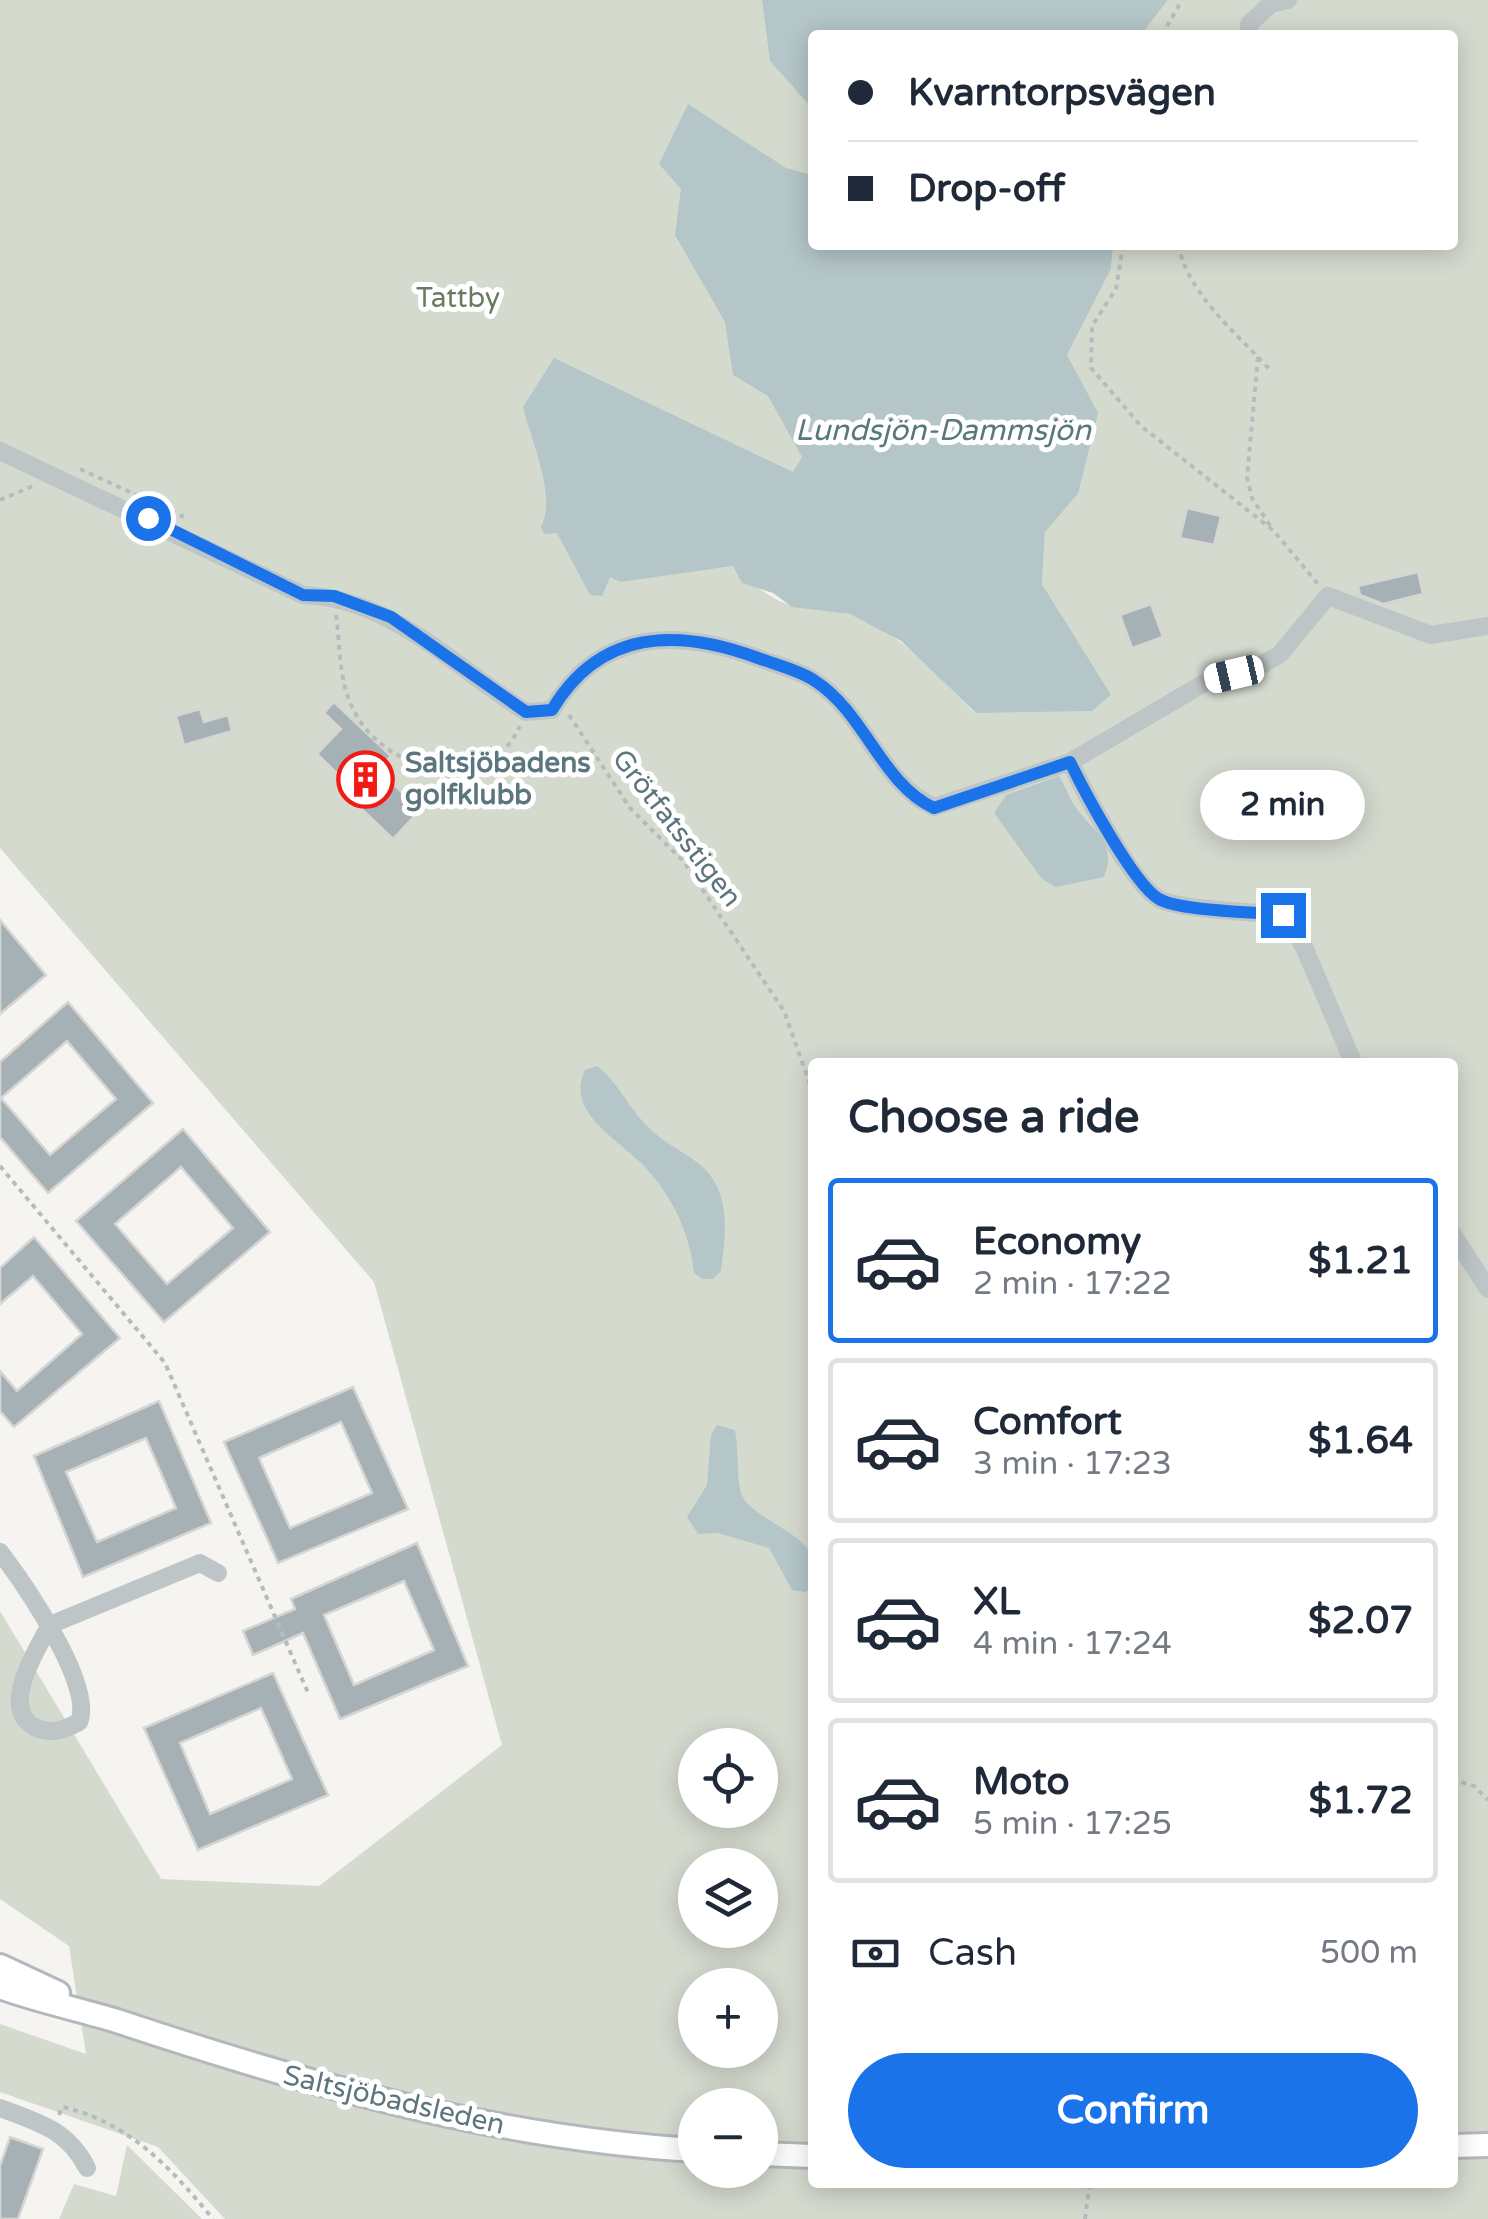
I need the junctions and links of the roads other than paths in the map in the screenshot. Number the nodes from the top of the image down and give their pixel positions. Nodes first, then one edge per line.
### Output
1 (1288, 0) edge
2 (1250, 30) edge
3 (0, 451) edge
4 (1488, 626) edge
5 (1070, 762) junction
6 (1351, 1058) edge
7 (1458, 1243) edge
8 (1488, 1289) edge
9 (0, 1552) edge
10 (218, 1573) dead end
11 (50, 1624) junction
12 (0, 1966) edge
13 (0, 1987) edge
14 (100, 2016) junction
15 (0, 2108) edge
16 (1488, 2145) edge
17 (1458, 2146) edge
18 (678, 2148) edge
19 (778, 2155) edge
20 (808, 2156) edge
21 (88, 2168) dead end

1 - 2 street
3 - 5 street
4 - 5 street
5 - 6 street
7 - 8 street
9 - 11 street
10 - 11 street
11 - 11 street
12 - 14 main road, Saltsjöbadsleden
13 - 14 main road, Saltsjöbadsleden
14 - 18 main road, Saltsjöbadsleden
15 - 21 street
16 - 17 main road
19 - 20 main road

